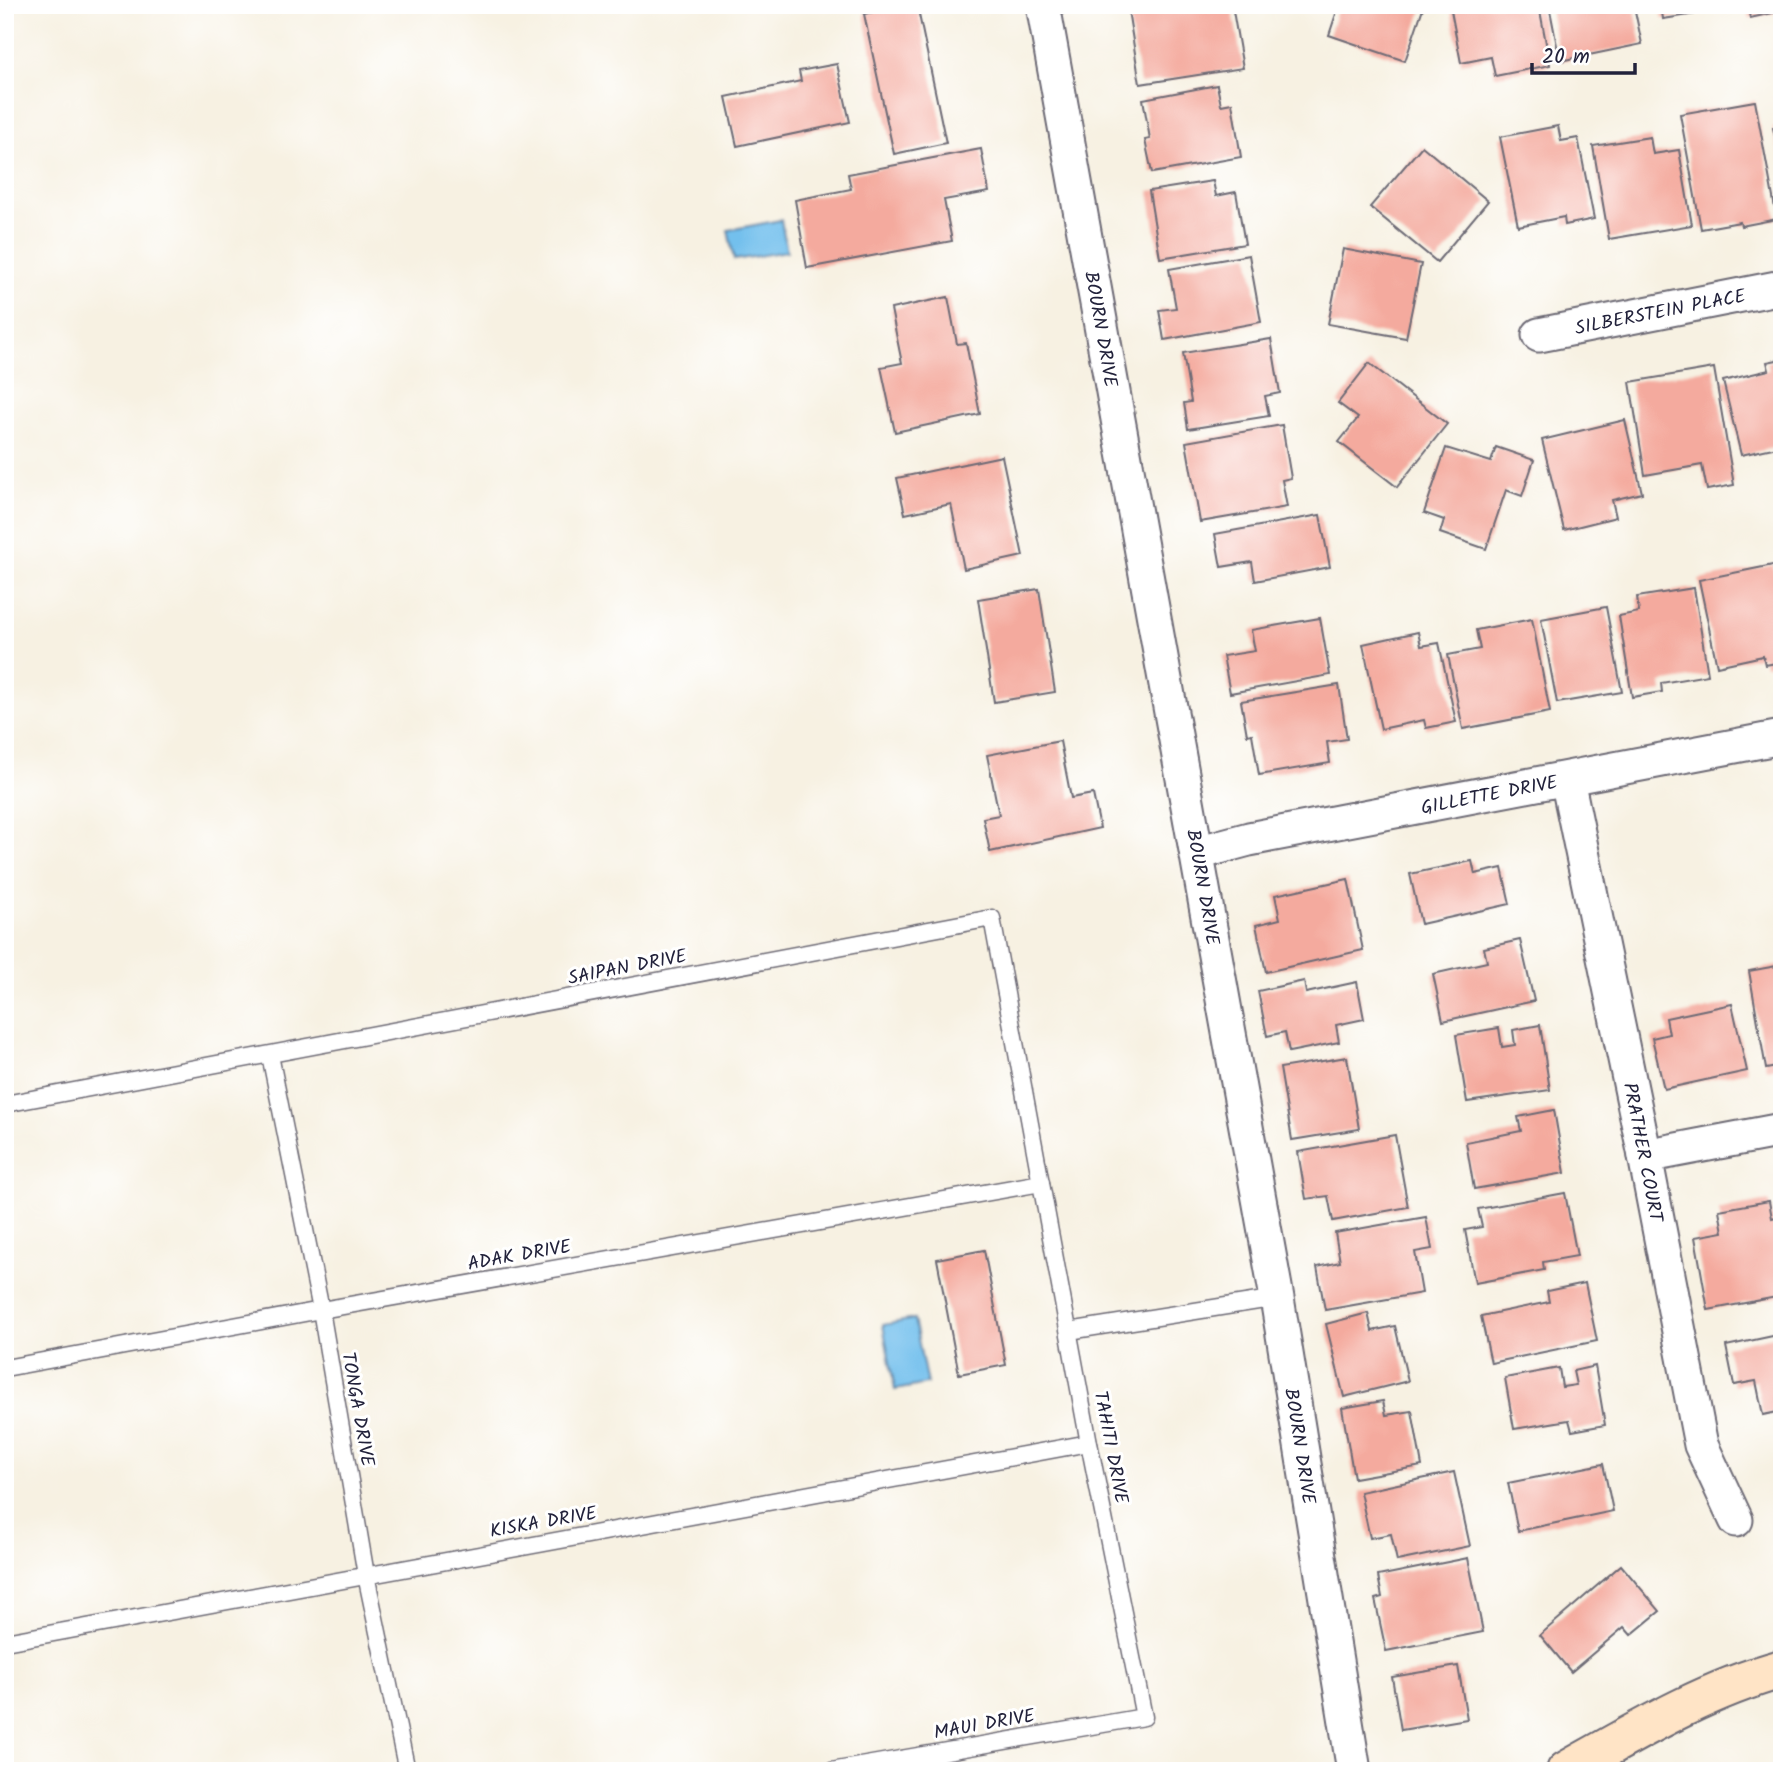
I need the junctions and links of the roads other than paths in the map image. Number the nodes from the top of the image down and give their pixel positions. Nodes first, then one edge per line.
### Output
1 (1044, 5) edge
2 (1782, 287) edge
3 (1539, 335) dead end
4 (1782, 737) edge
5 (1567, 779) junction
6 (1198, 853) junction
7 (270, 1055) junction
8 (5, 1104) edge
9 (1782, 1130) edge
10 (1645, 1156) junction
11 (1041, 1183) junction
12 (1277, 1298) junction
13 (321, 1310) junction
14 (1069, 1331) junction
15 (5, 1368) edge
16 (1089, 1443) junction
17 (1735, 1520) dead end
18 (366, 1574) junction
19 (5, 1642) edge
20 (1782, 1669) edge
21 (1144, 1717) joint
22 (407, 1771) edge
23 (831, 1771) edge
24 (1354, 1771) edge
25 (1566, 1771) edge

1 - 6 street, BOURN DRIVE
2 - 3 street, SILBERSTEIN PLACE
4 - 5 street, GILLETTE DRIVE
5 - 6 street, GILLETTE DRIVE
5 - 10 street, PRATHER COURT
6 - 12 street, BOURN DRIVE
7 - 8 lane, SAIPAN DRIVE
7 - 11 lane, SAIPAN DRIVE
7 - 13 lane, TONGA DRIVE
9 - 10 street
10 - 17 street, PRATHER COURT
11 - 13 lane, ADAK DRIVE
11 - 14 lane, TAHITI DRIVE
12 - 14 lane
12 - 24 street, BOURN DRIVE
13 - 15 lane, ADAK DRIVE
13 - 18 lane, TONGA DRIVE
14 - 16 lane, TAHITI DRIVE
16 - 18 lane, KISKA DRIVE
16 - 21 lane, TAHITI DRIVE
18 - 19 lane, KISKA DRIVE
18 - 22 lane, TONGA DRIVE
20 - 25 street
21 - 23 lane, MAUI DRIVE

